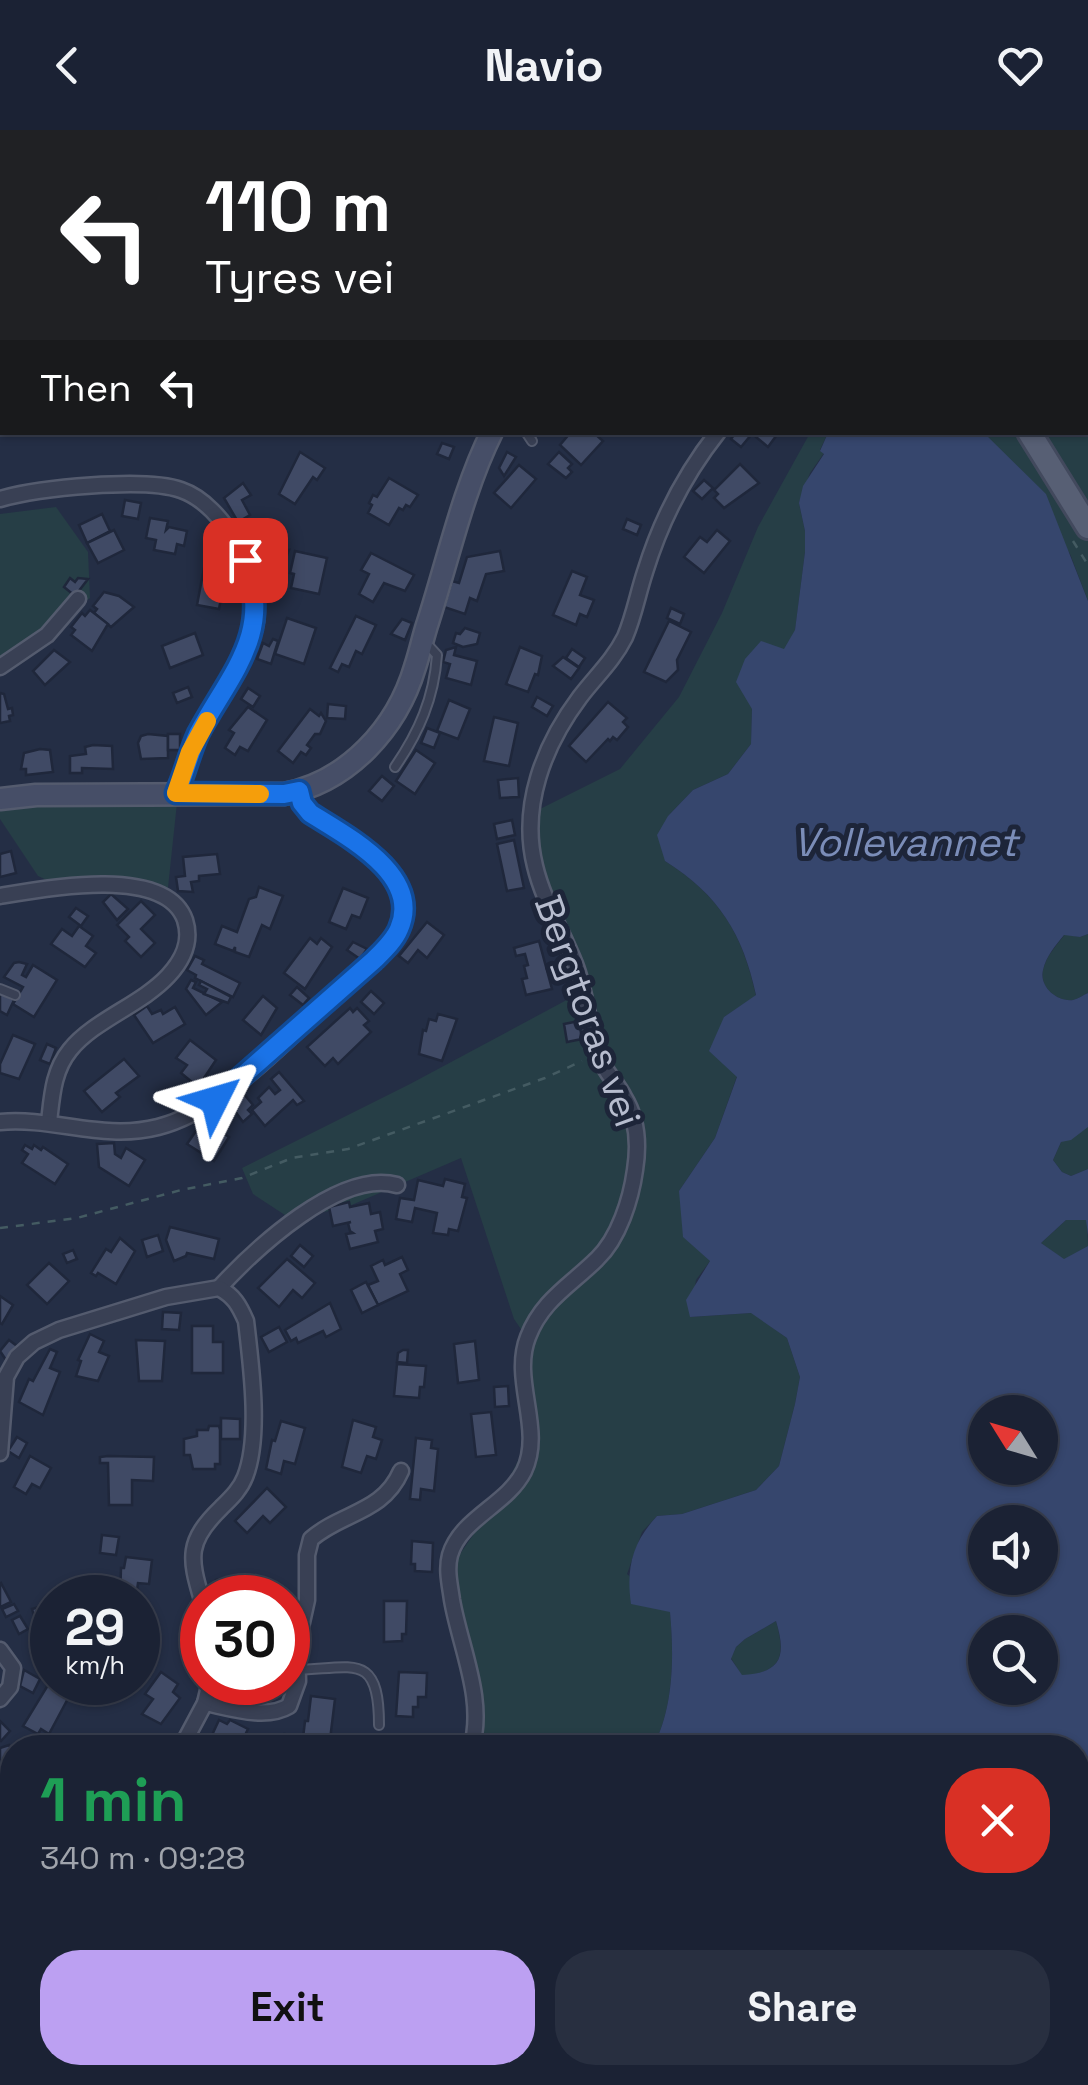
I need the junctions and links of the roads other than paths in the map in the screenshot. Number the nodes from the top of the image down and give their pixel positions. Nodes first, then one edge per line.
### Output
1 (491, 435) edge
2 (716, 435) edge
3 (1035, 438) edge
4 (0, 499) edge
5 (1088, 527) edge
6 (78, 599) dead end
7 (421, 642) junction
8 (0, 667) edge
9 (394, 767) dead end
10 (299, 791) junction
11 (176, 793) junction
12 (0, 799) edge
13 (0, 896) edge
14 (0, 989) edge
15 (16, 995) dead end
16 (0, 1122) edge
17 (49, 1122) junction
18 (397, 1184) dead end
19 (219, 1288) junction
20 (0, 1453) edge
21 (401, 1471) dead end
22 (196, 1575) edge
23 (307, 1575) edge
24 (0, 1650) edge
25 (310, 1668) edge
26 (0, 1699) edge
27 (204, 1705) edge
28 (212, 1705) edge
29 (288, 1705) edge
30 (380, 1725) dead end
31 (188, 1735) edge
32 (473, 1735) edge

1 - 7 street
2 - 32 street, Bergtoras vei
3 - 5 main road
4 - 11 street
6 - 8 street
7 - 9 lane
7 - 10 street
10 - 11 street
10 - 17 street
11 - 12 street
13 - 17 street
14 - 15 lane
16 - 17 street
18 - 19 street
19 - 20 street
19 - 22 street
21 - 23 street
24 - 26 street
25 - 30 lane
27 - 31 street
28 - 29 street

